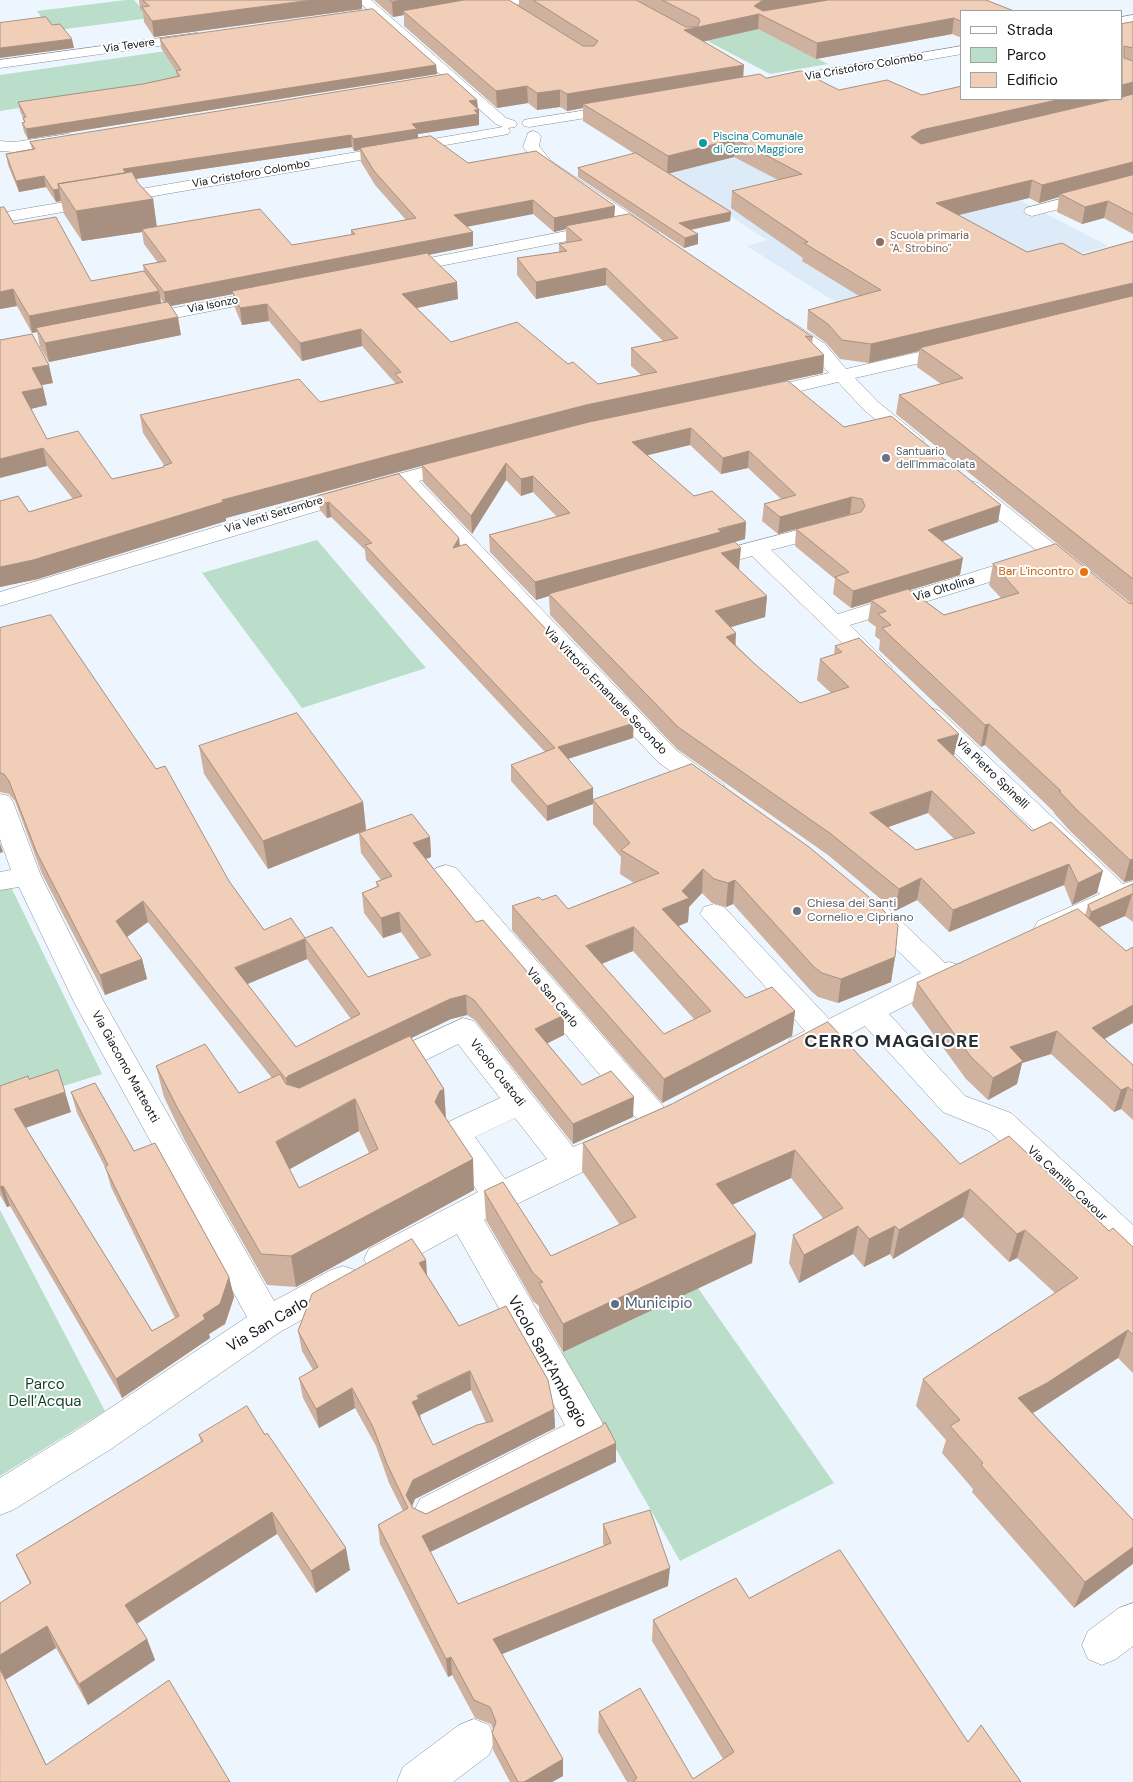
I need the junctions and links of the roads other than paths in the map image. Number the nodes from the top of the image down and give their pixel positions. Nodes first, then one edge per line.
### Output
1 (363, 0) edge
2 (520, 7) edge
3 (464, 10) edge
4 (376, 12) junction
5 (357, 15) edge
6 (408, 20) edge
7 (389, 23) junction
8 (212, 35) edge
9 (960, 50) edge
10 (0, 64) edge
11 (451, 78) junction
12 (432, 81) edge
13 (760, 85) edge
14 (624, 108) edge
15 (522, 131) junction
16 (82, 137) edge
17 (0, 146) edge
18 (1133, 184) edge
19 (1032, 211) dead end
20 (0, 218) edge
21 (632, 223) junction
22 (665, 245) edge
23 (379, 272) edge
24 (292, 290) edge
25 (766, 313) edge
26 (126, 322) edge
27 (969, 347) edge
28 (843, 377) junction
29 (736, 400) edge
30 (931, 454) edge
31 (481, 458) edge
32 (954, 473) edge
33 (405, 478) junction
34 (850, 522) edge
35 (756, 548) junction
36 (1055, 554) junction
37 (718, 558) edge
38 (0, 599) edge
39 (1133, 618) edge
40 (834, 623) junction
41 (730, 801) edge
42 (0, 802) edge
43 (446, 874) dead end
44 (13, 879) edge
45 (853, 893) edge
46 (1126, 893) edge
47 (714, 914) dead end
48 (1021, 940) edge
49 (869, 1011) junction
50 (825, 1034) junction
51 (781, 1057) edge
52 (356, 1080) edge
53 (520, 1102) junction
54 (567, 1162) junction
55 (498, 1196) junction
56 (464, 1215) junction
57 (1130, 1240) edge
58 (268, 1322) junction
59 (0, 1498) edge
60 (429, 1513) edge
61 (1133, 1622) edge
62 (1102, 1645) dead end
63 (474, 1740) dead end
64 (418, 1782) edge

1 - 4 street
2 - 3 street
4 - 5 street
4 - 7 street
6 - 7 street
7 - 11 street
8 - 10 street, Via Tevere
9 - 13 street, Via Cristoforo Colombo
11 - 12 street
11 - 15 street
14 - 15 street, Via Cristoforo Colombo
15 - 20 street, Via Cristoforo Colombo
15 - 21 street
16 - 17 street
18 - 19 street
21 - 22 street
21 - 23 street
24 - 26 street, Via Isonzo
25 - 28 street
27 - 28 street
28 - 29 street
28 - 30 street
31 - 33 street, Via Venti Settembre
32 - 36 street
33 - 38 street, Via Venti Settembre
33 - 41 street, Via Vittorio Emanuele Secondo
34 - 35 street
35 - 37 street
35 - 40 street, Via Pietro Spinelli
36 - 39 street
36 - 40 street, Via Oltolina
40 - 46 street, Via Pietro Spinelli
42 - 44 street, Via Giacomo Matteotti
43 - 54 street, Via San Carlo
44 - 58 street, Via Giacomo Matteotti
45 - 49 street
46 - 48 street
47 - 50 street
49 - 50 street
49 - 57 street, Via Camillo Cavour
50 - 51 street
52 - 53 street, Vicolo Custodi
53 - 54 street, Vicolo Custodi
53 - 55 street
54 - 55 street, Via San Carlo
55 - 56 street, Via San Carlo
56 - 58 street, Via San Carlo
56 - 60 street, Vicolo Sant'Ambrogio
58 - 59 street, Via San Carlo
61 - 62 street
63 - 64 street

